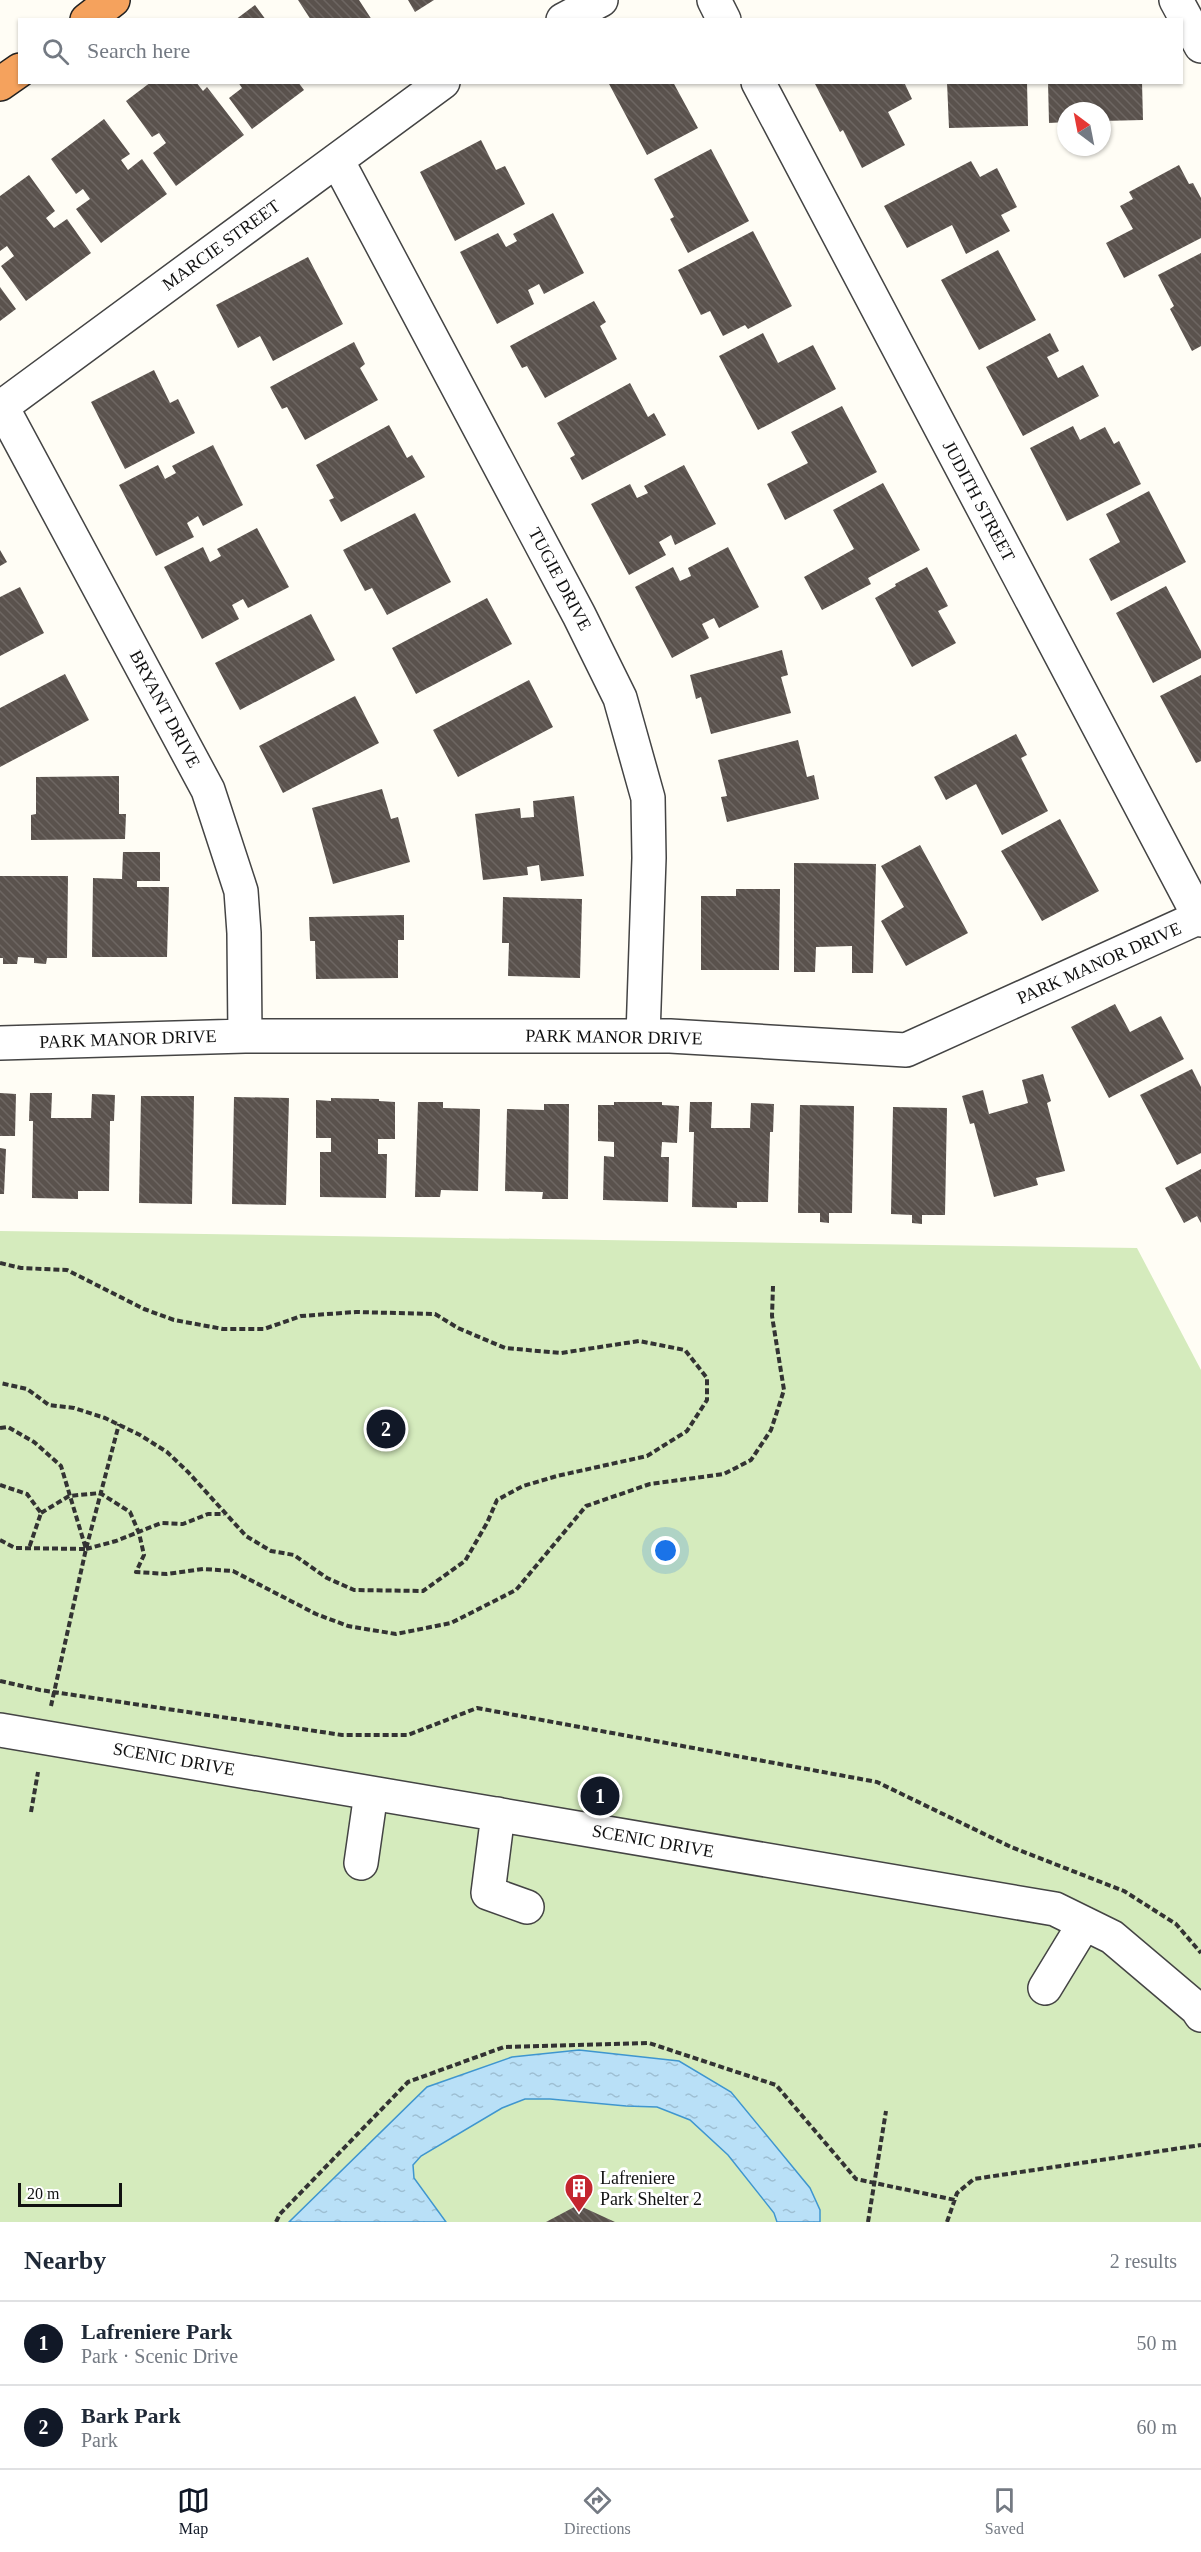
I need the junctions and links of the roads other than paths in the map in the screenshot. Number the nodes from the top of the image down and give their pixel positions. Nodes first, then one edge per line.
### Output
1 (113, 0) edge
2 (601, 0) edge
3 (714, 0) edge
4 (1176, 0) edge
5 (90, 18) edge
6 (567, 18) edge
7 (723, 18) edge
8 (1201, 46) edge
9 (18, 71) edge
10 (0, 84) edge
11 (440, 84) edge
12 (759, 84) edge
13 (338, 160) junction
14 (1, 407) edge
15 (1200, 919) edge
16 (244, 1036) junction
17 (643, 1036) junction
18 (0, 1042) edge
19 (0, 1730) edge
20 (371, 1793) junction
21 (498, 1814) junction
22 (361, 1863) dead end
23 (527, 1907) dead end
24 (1084, 1924) junction
25 (1045, 1988) dead end
26 (1201, 2015) edge

1 - 5 highway
2 - 6 street
3 - 7 street
4 - 8 street
9 - 10 highway
11 - 13 street, MARCIE STREET
12 - 15 street, JUDITH STREET
13 - 14 street, MARCIE STREET
13 - 17 street, TUGIE DRIVE
14 - 16 street, BRYANT DRIVE
15 - 17 street, PARK MANOR DRIVE
16 - 17 street, PARK MANOR DRIVE
16 - 18 street, PARK MANOR DRIVE
19 - 20 street, SCENIC DRIVE
20 - 21 street, SCENIC DRIVE
20 - 22 street
21 - 23 street
21 - 24 street, SCENIC DRIVE
24 - 25 street
24 - 26 street, SCENIC DRIVE

